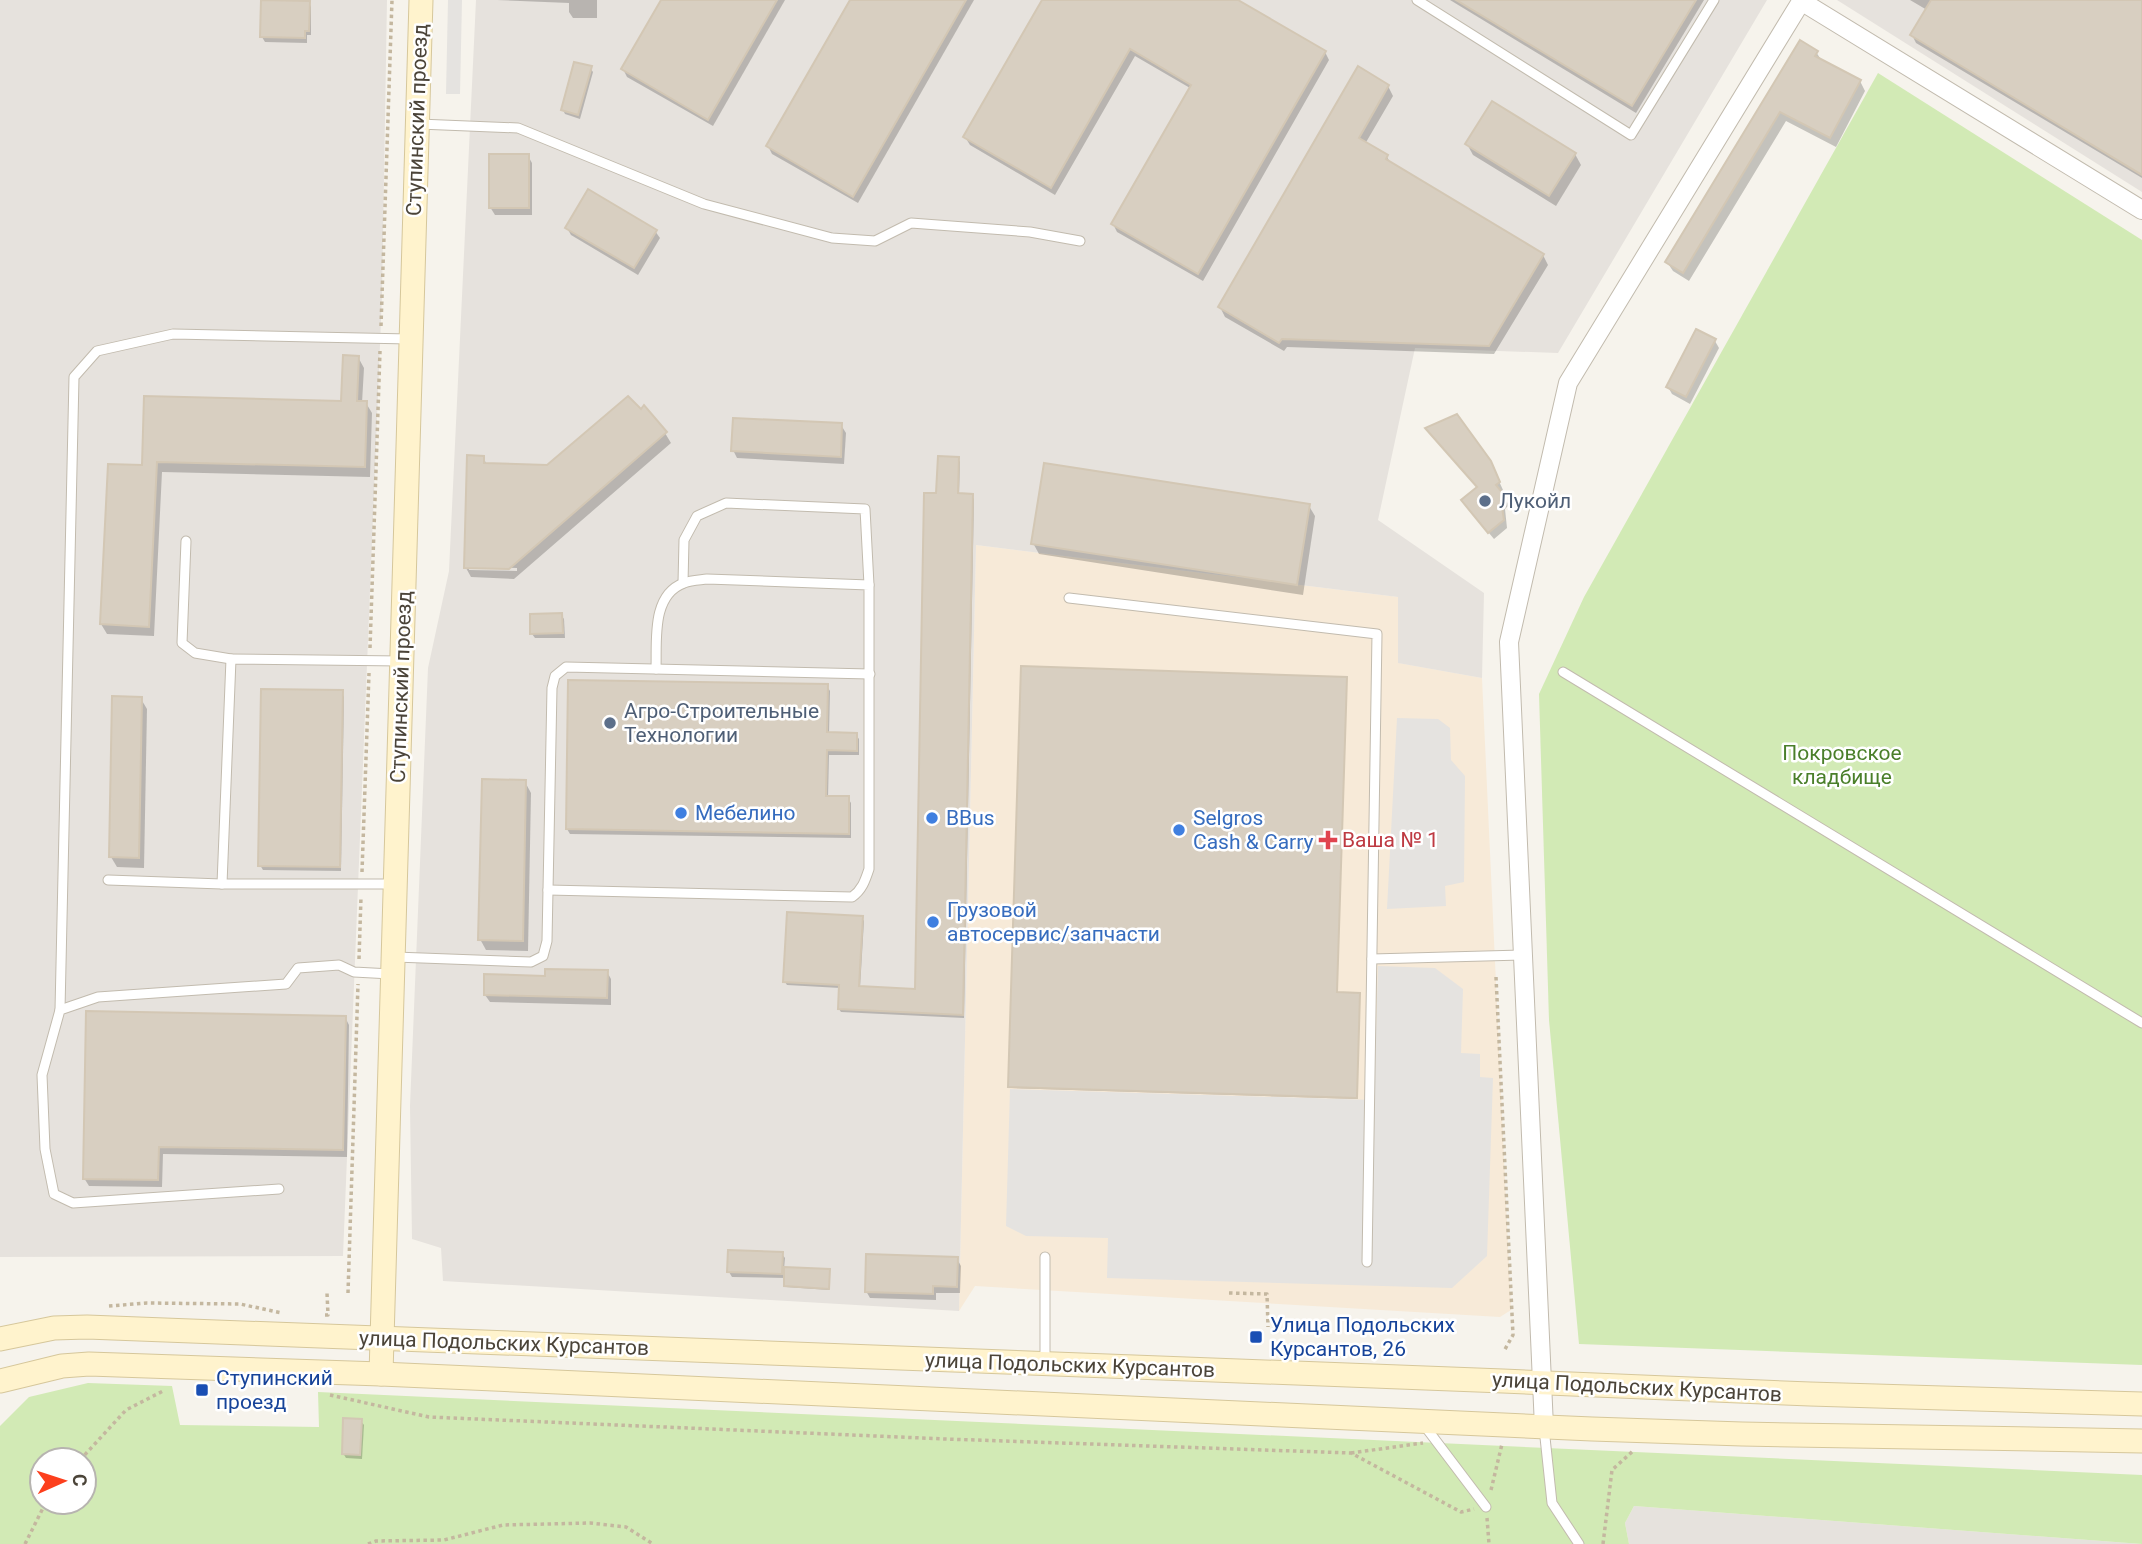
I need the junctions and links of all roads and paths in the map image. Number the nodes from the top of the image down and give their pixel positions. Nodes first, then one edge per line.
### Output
1 (421, 0) edge
2 (1417, 0) edge
3 (1714, 0) edge
4 (1801, 1) edge
5 (417, 124) junction
6 (2142, 210) edge
7 (1080, 241) dead end
8 (411, 339) junction
9 (186, 541) dead end
10 (682, 583) junction
11 (869, 585) junction
12 (1069, 598) dead end
13 (231, 659) junction
14 (402, 662) junction
15 (656, 669) junction
16 (1563, 672) dead end
17 (870, 674) junction
18 (108, 880) dead end
19 (222, 884) junction
20 (395, 884) junction
21 (548, 890) junction
22 (1522, 955) junction
23 (1371, 959) junction
24 (393, 966) junction
25 (1496, 977) dead end
26 (60, 1010) junction
27 (2142, 1023) edge
28 (279, 1189) dead end
29 (1045, 1257) dead end
30 (1367, 1262) dead end
31 (327, 1293) dead end
32 (1229, 1293) dead end
33 (328, 1315) dead end
34 (1268, 1328) dead end
35 (383, 1338) junction
36 (0, 1339) edge
37 (1504, 1351) dead end
38 (1045, 1365) junction
39 (38, 1370) junction
40 (381, 1374) junction
41 (0, 1381) edge
42 (1541, 1382) junction
43 (163, 1391) dead end
44 (0, 1395) edge
45 (330, 1395) dead end
46 (2142, 1404) edge
47 (1420, 1421) junction
48 (1544, 1427) junction
49 (1436, 1441) junction
50 (2142, 1441) edge
51 (1502, 1444) dead end
52 (1639, 1445) dead end
53 (93, 1446) edge
54 (1351, 1453) junction
55 (1486, 1507) junction
56 (39, 1516) edge
57 (25, 1544) edge
58 (368, 1544) edge
59 (653, 1544) edge
60 (1489, 1544) edge
61 (1579, 1544) edge
62 (1603, 1544) edge

1 - 5 main road, Ступинский проезд
2 - 3 lane
4 - 6 street
4 - 22 street
5 - 7 lane
5 - 8 main road, Ступинский проезд
8 - 14 main road, Ступинский проезд
8 - 26 lane
9 - 13 lane
10 - 11 lane
10 - 11 lane
10 - 15 lane
11 - 17 lane
12 - 23 lane
13 - 14 lane
13 - 19 lane
14 - 20 main road, Ступинский проезд
15 - 17 lane
15 - 21 lane
16 - 27 lane
17 - 21 lane
18 - 19 lane
19 - 20 lane
20 - 24 main road, Ступинский проезд
21 - 24 lane
22 - 23 lane
22 - 42 street
23 - 30 lane
24 - 26 lane
24 - 35 main road, Ступинский проезд
25 - 37 path
26 - 28 lane
29 - 38 lane
31 - 33 path
32 - 34 path
35 - 36 main road, улица Подольских Курсантов
35 - 38 main road, улица Подольских Курсантов
35 - 40 main road, Ступинский проезд
38 - 42 main road, улица Подольских Курсантов
39 - 40 main road, улица Подольских Курсантов
39 - 41 main road, улица Подольских Курсантов
39 - 44 main road, улица Подольских Курсантов
40 - 47 main road, улица Подольских Курсантов
42 - 46 main road, улица Подольских Курсантов
42 - 48 street
43 - 53 path
45 - 54 path
47 - 48 main road, улица Подольских Курсантов
47 - 49 lane
48 - 50 main road, улица Подольских Курсантов
48 - 61 lane
49 - 54 path
49 - 55 lane
51 - 55 path
52 - 62 path
54 - 55 path
55 - 60 path
56 - 57 path
58 - 59 path

